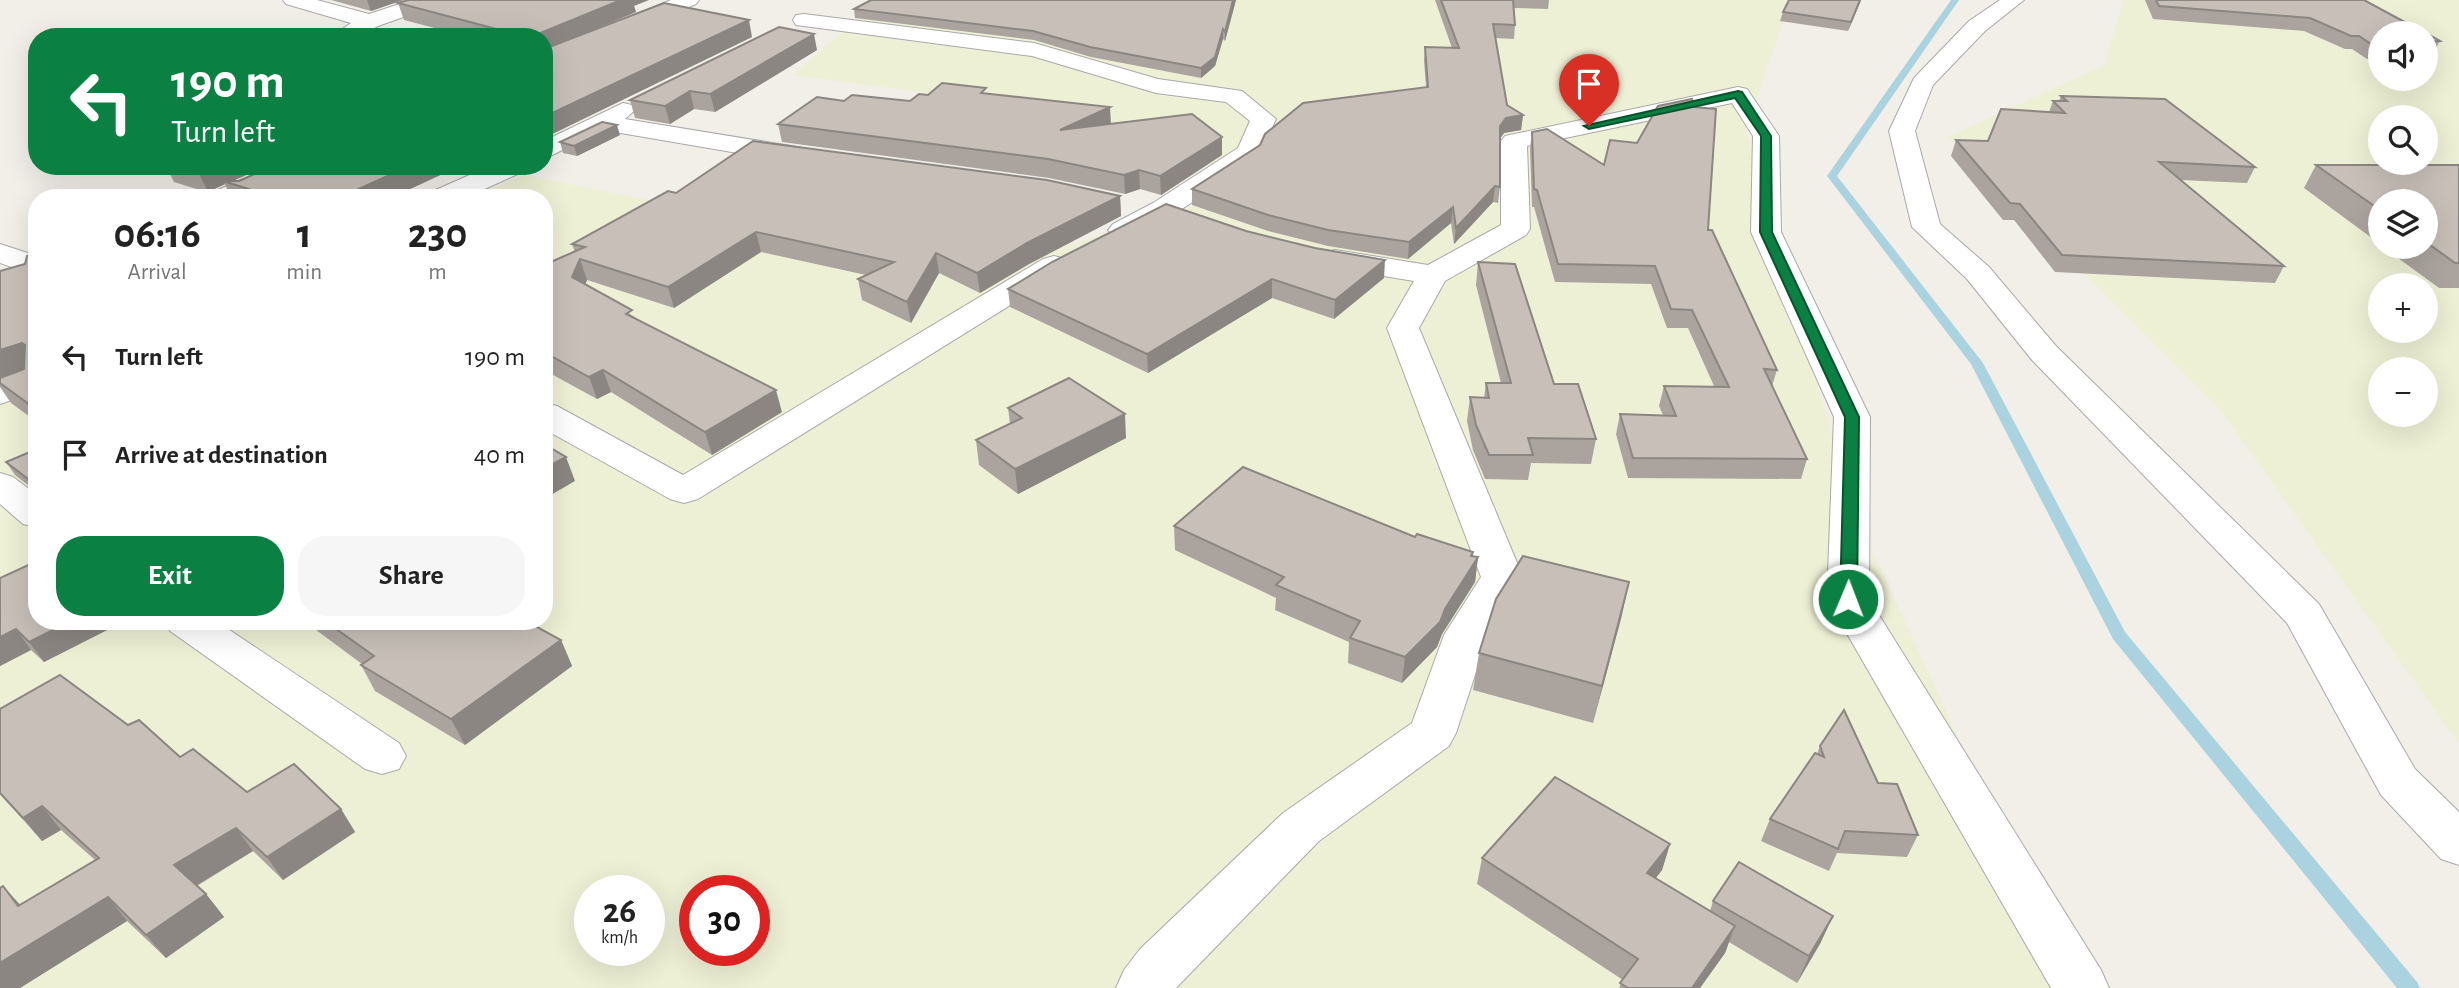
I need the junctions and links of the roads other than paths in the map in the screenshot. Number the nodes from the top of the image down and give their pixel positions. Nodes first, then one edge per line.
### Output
1 (293, 0) edge
2 (433, 0) edge
3 (689, 0) edge
4 (844, 0) edge
5 (2014, 0) edge
6 (804, 20) junction
7 (370, 21) junction
8 (358, 28) edge
9 (780, 32) edge
10 (553, 57) edge
11 (641, 101) edge
12 (600, 122) junction
13 (553, 146) edge
14 (819, 159) edge
15 (276, 175) edge
16 (493, 175) edge
17 (244, 189) edge
18 (461, 189) edge
19 (1119, 205) edge
20 (1163, 209) junction
21 (1198, 220) edge
22 (1303, 252) edge
23 (0, 253) edge
24 (28, 264) edge
25 (28, 275) edge
26 (1433, 275) junction
27 (0, 286) edge
28 (28, 381) edge
29 (0, 394) edge
30 (553, 419) edge
31 (0, 485) edge
32 (28, 508) edge
33 (198, 630) edge
34 (382, 756) dead end
35 (2459, 844) edge
36 (1144, 988) edge
37 (2081, 988) edge

1 - 7 street
2 - 7 street
3 - 10 street
4 - 6 street
5 - 35 street
6 - 9 street
6 - 20 street
7 - 8 street
11 - 12 street
12 - 13 street
12 - 14 street
15 - 17 street
16 - 18 street
19 - 20 street
20 - 21 street
20 - 30 street
22 - 26 street
23 - 24 street
25 - 27 street
26 - 36 street
26 - 37 street
28 - 29 street
31 - 32 street
33 - 34 street

